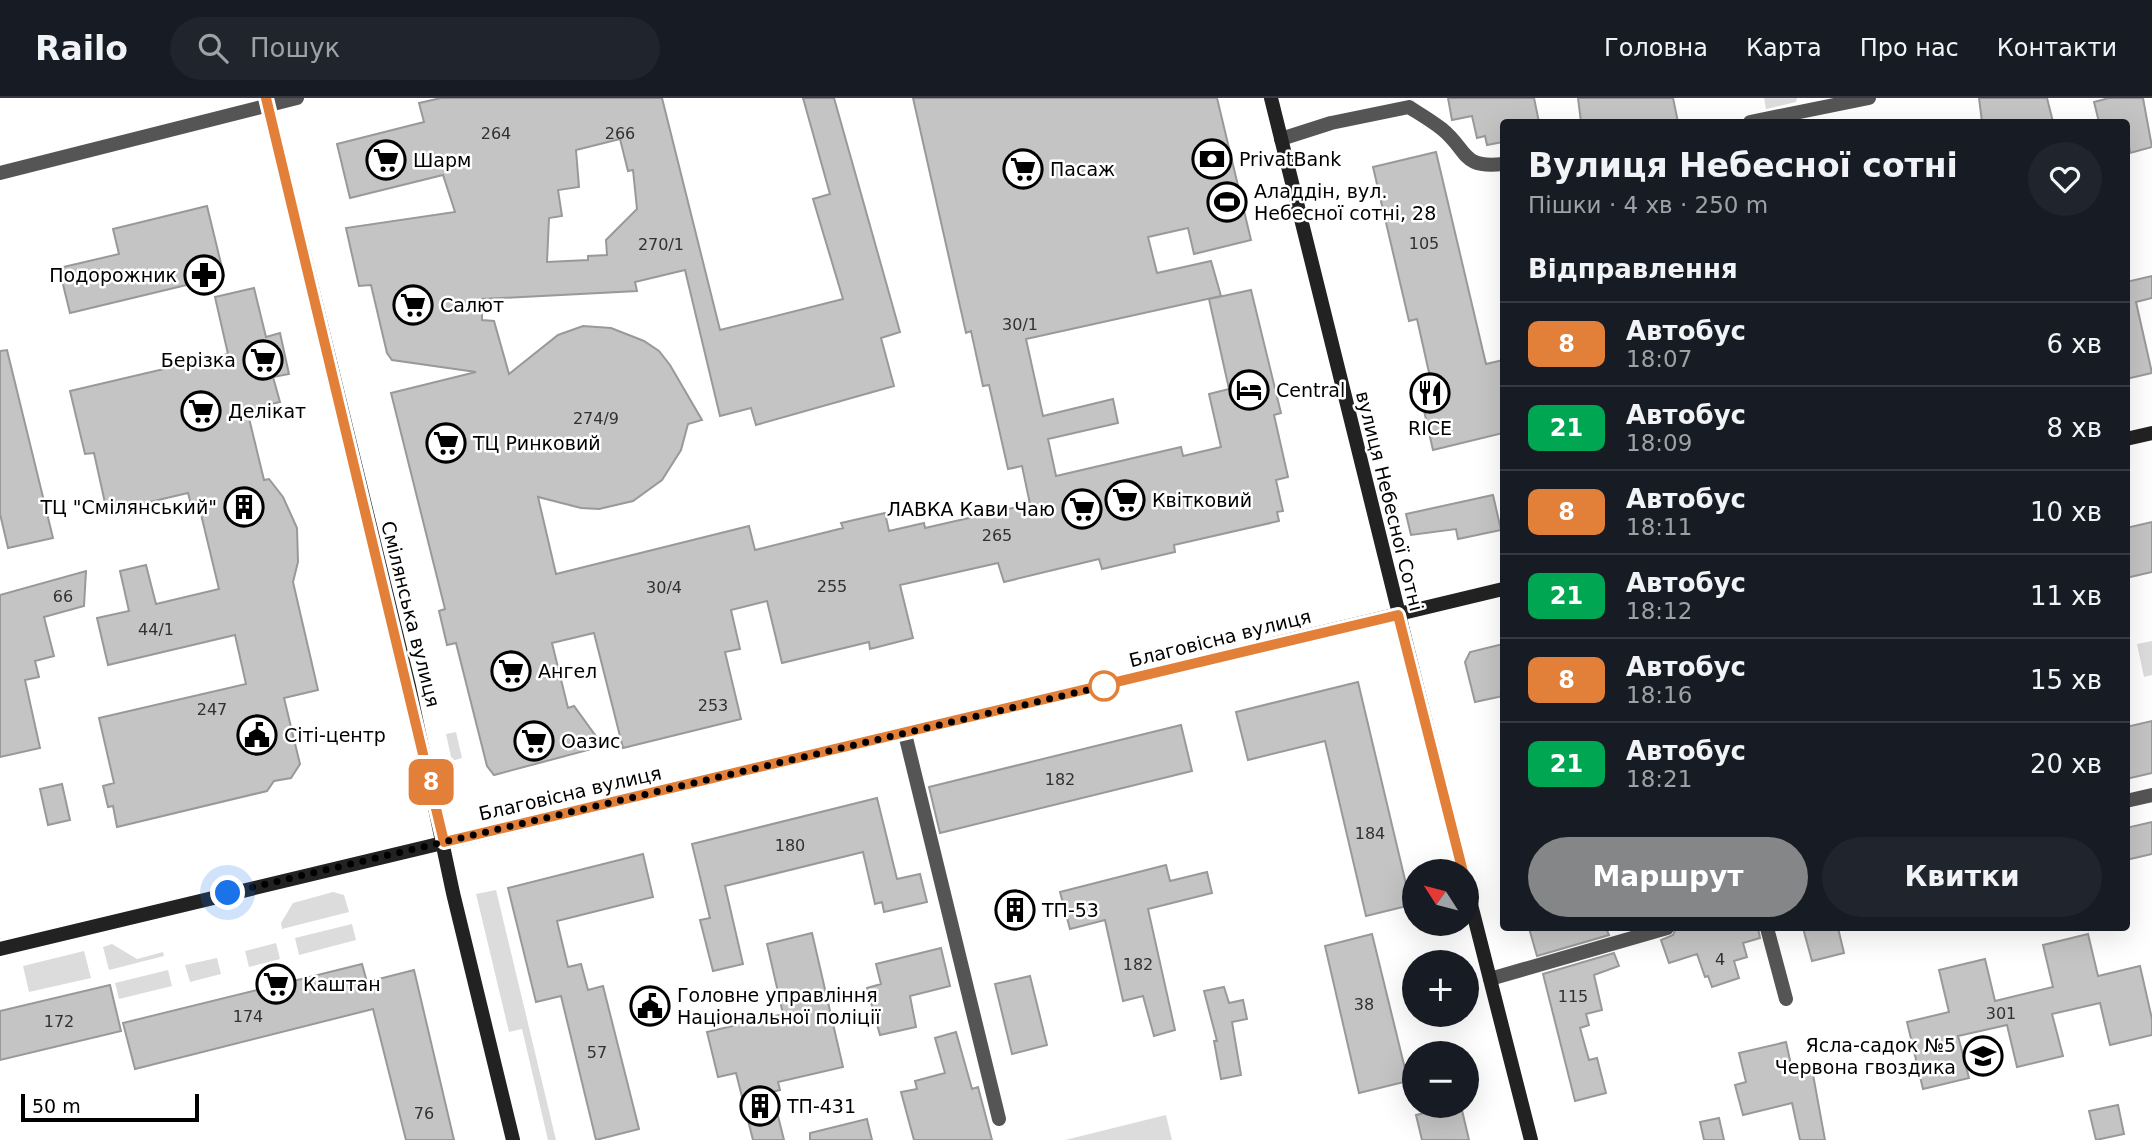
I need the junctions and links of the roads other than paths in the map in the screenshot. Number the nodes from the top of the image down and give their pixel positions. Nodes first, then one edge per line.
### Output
1 (297, 98) edge
2 (1271, 98) edge
3 (1869, 98) edge
4 (267, 102) edge
5 (1765, 119) edge
6 (1281, 139) junction
7 (1500, 164) edge
8 (0, 173) edge
9 (2152, 433) edge
10 (2130, 438) edge
11 (1500, 590) edge
12 (1398, 615) junction
13 (905, 734) junction
14 (2152, 795) edge
15 (2130, 800) edge
16 (444, 842) junction
17 (1460, 859) edge
18 (1657, 931) edge
19 (1768, 931) edge
20 (1479, 936) edge
21 (0, 949) edge
22 (1490, 979) junction
23 (1786, 999) dead end
24 (999, 1119) dead end
25 (513, 1140) edge
26 (1531, 1140) edge

1 - 4 street
2 - 6 main road, вулиця Небесної Сотні
3 - 5 street
4 - 8 street
4 - 16 main road, Смілянська вулиця
6 - 7 street
6 - 12 main road, вулиця Небесної Сотні
9 - 10 main road
11 - 12 main road, Благовісна вулиця
12 - 13 main road, Благовісна вулиця
12 - 17 main road, вулиця Небесної Сотні
13 - 16 main road, Благовісна вулиця
13 - 24 street
14 - 15 street
16 - 21 main road, Благовісна вулиця
16 - 25 main road, Смілянська вулиця
18 - 22 street
19 - 23 street
20 - 22 main road
22 - 26 main road

